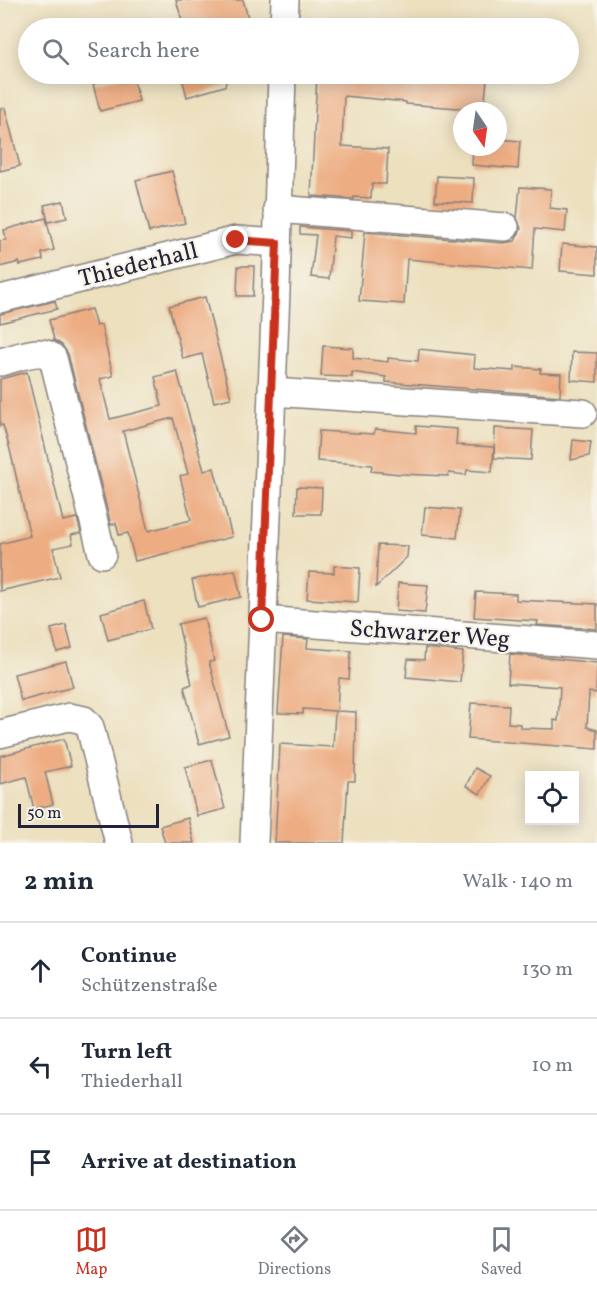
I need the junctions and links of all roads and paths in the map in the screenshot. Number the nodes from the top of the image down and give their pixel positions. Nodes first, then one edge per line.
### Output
1 (285, 0) edge
2 (284, 18) edge
3 (282, 84) edge
4 (277, 209) junction
5 (505, 227) dead end
6 (277, 243) junction
7 (0, 299) edge
8 (0, 362) edge
9 (272, 392) junction
10 (583, 413) dead end
11 (102, 554) dead end
12 (262, 620) junction
13 (597, 645) edge
14 (0, 734) edge
15 (119, 843) edge
16 (254, 843) edge

1 - 2 street
3 - 4 street
4 - 5 street
4 - 6 street
6 - 7 street, Thiederhall
6 - 9 street
8 - 11 street
9 - 10 street
9 - 12 street
12 - 13 street, Schwarzer Weg
12 - 16 street
14 - 15 street

